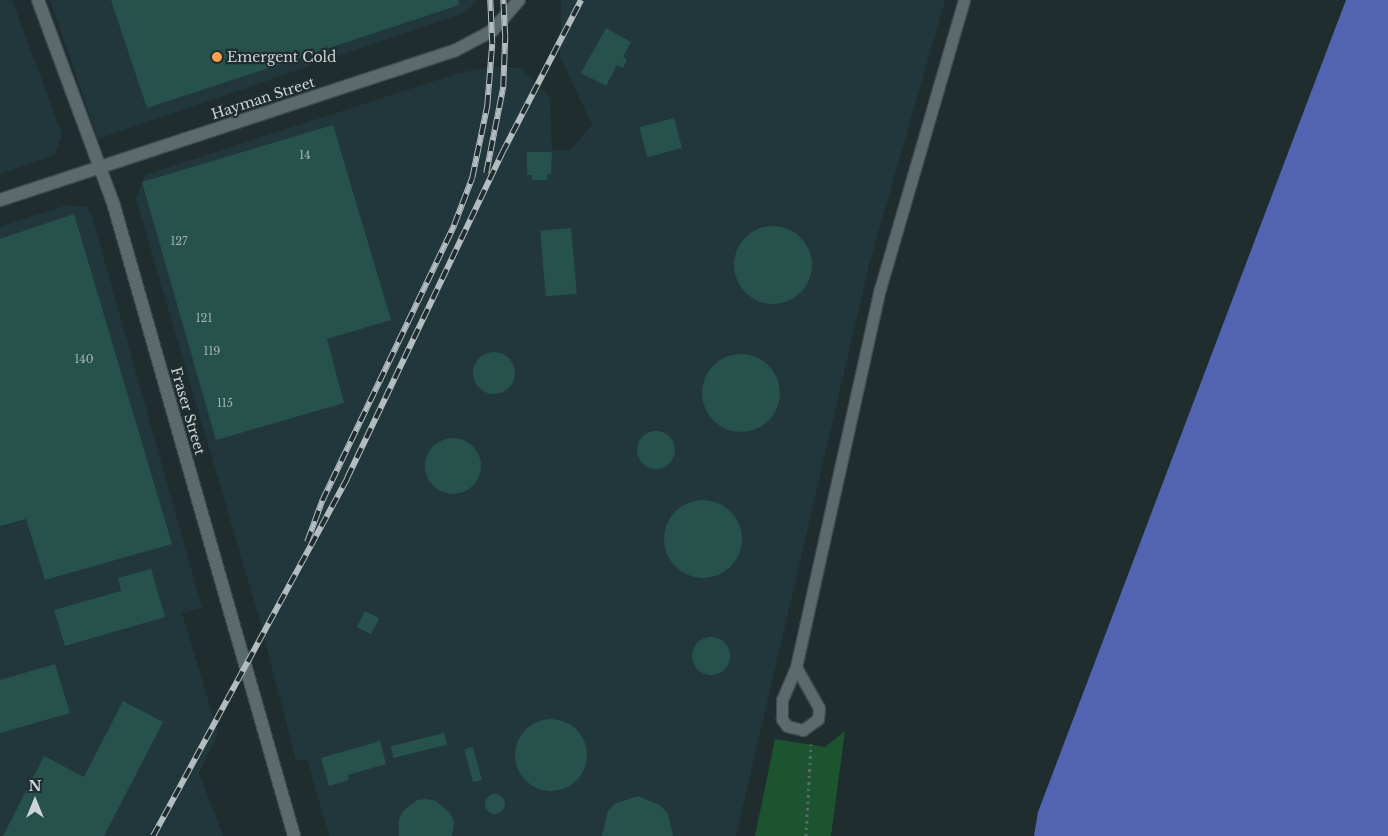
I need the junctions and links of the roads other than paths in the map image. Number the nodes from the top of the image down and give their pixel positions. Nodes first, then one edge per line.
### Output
1 (38, 0) edge
2 (519, 0) edge
3 (964, 0) edge
4 (100, 167) junction
5 (0, 200) edge
6 (796, 667) junction
7 (294, 836) edge

1 - 4 street, Fraser Street
2 - 4 street, Hayman Street
3 - 6 lane
4 - 5 street, Hayman Street
4 - 7 street, Fraser Street
6 - 6 lane

